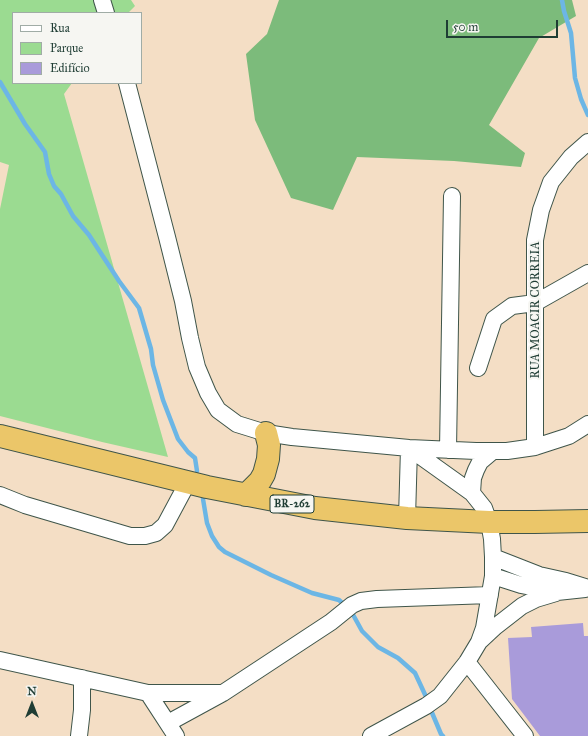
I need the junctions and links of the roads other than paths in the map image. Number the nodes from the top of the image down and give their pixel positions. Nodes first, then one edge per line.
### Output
1 (102, 0) edge
2 (106, 12) edge
3 (126, 84) edge
4 (588, 142) edge
5 (452, 196) dead end
6 (588, 274) edge
7 (535, 303) junction
8 (478, 368) dead end
9 (588, 424) edge
10 (266, 433) junction
11 (0, 436) edge
12 (535, 447) junction
13 (410, 448) junction
14 (448, 450) junction
15 (493, 451) junction
16 (188, 482) junction
17 (472, 493) junction
18 (0, 495) edge
19 (246, 495) junction
20 (407, 518) junction
21 (588, 520) edge
22 (489, 522) junction
23 (493, 557) junction
24 (493, 576) junction
25 (588, 588) edge
26 (557, 592) junction
27 (490, 595) junction
28 (479, 642) junction
29 (0, 660) edge
30 (467, 662) junction
31 (82, 678) junction
32 (148, 693) junction
33 (223, 693) junction
34 (172, 730) edge
35 (79, 736) edge
36 (371, 736) edge
37 (525, 736) edge

1 - 2 street
3 - 10 street
4 - 7 street, RUA MOACIR CORREIA
5 - 14 street
6 - 7 street
7 - 8 street
7 - 12 street, RUA MOACIR CORREIA
9 - 12 street
10 - 13 street
10 - 19 highway
11 - 16 highway, BR-262
12 - 15 street
13 - 14 street
13 - 17 street
13 - 20 street
14 - 15 street
15 - 17 street
16 - 18 street
16 - 19 highway, BR-262
17 - 22 street
19 - 20 highway, BR-262
20 - 22 highway, BR-262
21 - 22 highway, BR-262
22 - 23 street
23 - 24 street
23 - 25 street
24 - 26 street
24 - 27 street
25 - 26 street
26 - 28 street
27 - 28 street
27 - 33 street
28 - 30 street
29 - 31 street
30 - 36 street
30 - 37 street
31 - 32 street
31 - 35 street
32 - 33 street
32 - 34 street
33 - 34 street

